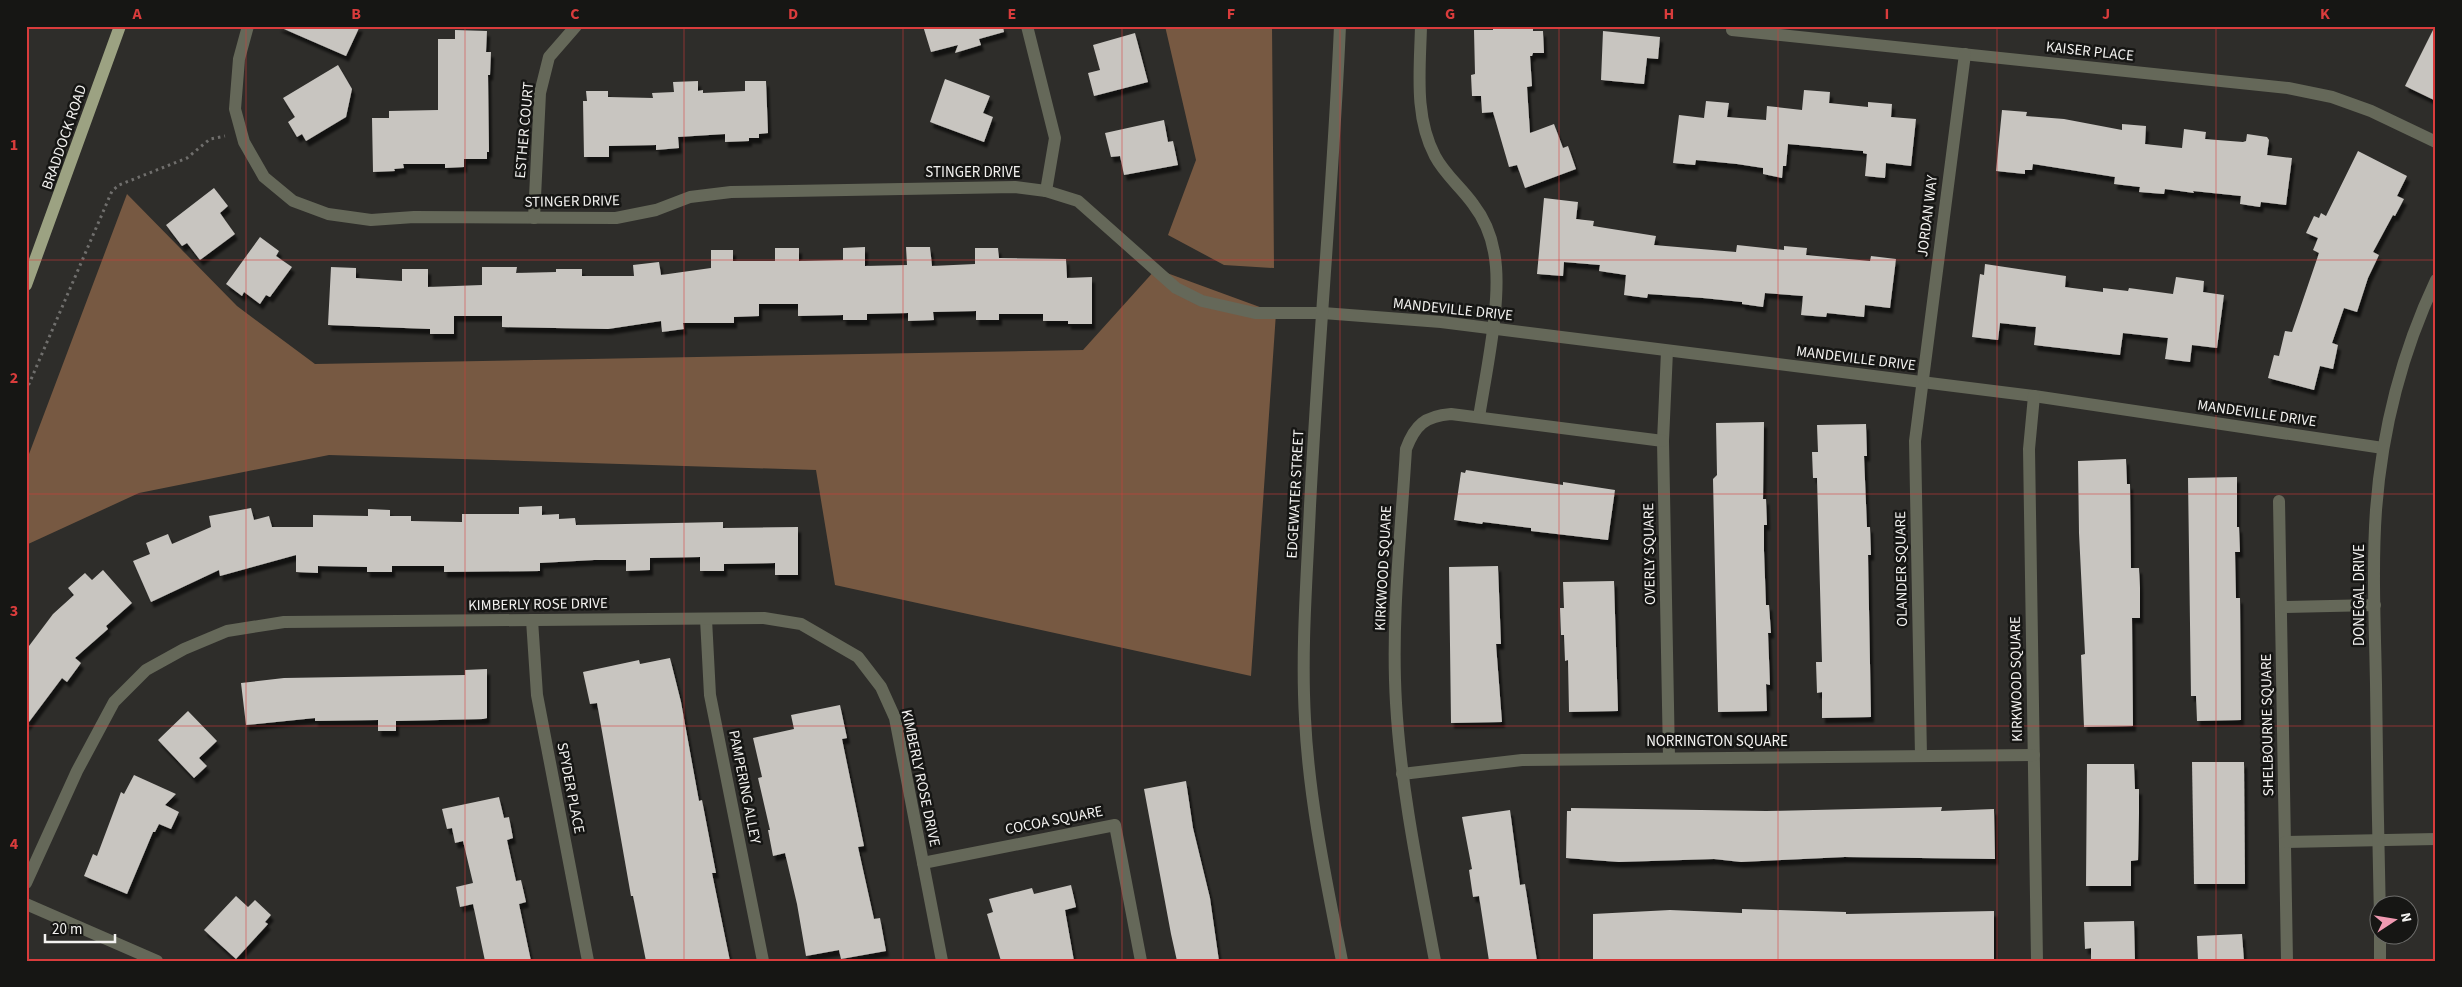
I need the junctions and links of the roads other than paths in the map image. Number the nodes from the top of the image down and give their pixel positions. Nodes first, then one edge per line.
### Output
1 (120, 26) edge
2 (248, 26) edge
3 (576, 26) edge
4 (1026, 26) edge
5 (1340, 26) edge
6 (1421, 26) edge
7 (1732, 30) dead end
8 (1965, 54) junction
9 (2436, 142) edge
10 (1046, 191) junction
11 (534, 218) junction
12 (2436, 280) edge
13 (26, 286) edge
14 (1323, 313) junction
15 (1492, 329) junction
16 (1667, 351) junction
17 (1922, 382) junction
18 (2034, 396) junction
19 (1480, 418) junction
20 (1663, 440) junction
21 (2383, 448) junction
22 (2279, 501) dead end
23 (2375, 605) junction
24 (2281, 607) junction
25 (706, 619) junction
26 (532, 620) junction
27 (2034, 755) junction
28 (1921, 756) junction
29 (1669, 757) junction
30 (1402, 774) junction
31 (2378, 839) junction
32 (2436, 839) edge
33 (2285, 842) junction
34 (923, 863) junction
35 (26, 883) edge
36 (2379, 894) edge
37 (26, 904) edge
38 (2380, 944) edge
39 (157, 961) edge
40 (588, 961) edge
41 (764, 961) edge
42 (942, 961) edge
43 (1141, 961) edge
44 (1342, 961) edge
45 (1435, 961) edge
46 (2037, 961) edge
47 (2287, 961) edge
48 (2380, 961) edge

1 - 13 main road, BRADDOCK ROAD
2 - 11 street, STINGER DRIVE
3 - 11 street, ESTHER COURT
4 - 10 street
5 - 14 street, EDGEWATER STREET
6 - 15 street
7 - 8 street, KAISER PLACE
8 - 9 street, KAISER PLACE
8 - 17 street, JORDAN WAY
10 - 11 street, STINGER DRIVE
10 - 14 street, STINGER DRIVE
12 - 21 street, DONEGAL DRIVE
14 - 15 street, MANDEVILLE DRIVE
14 - 44 street, EDGEWATER STREET
15 - 16 street, MANDEVILLE DRIVE
15 - 19 street
16 - 17 street, MANDEVILLE DRIVE
16 - 20 street, OVERLY SQUARE
17 - 18 street, MANDEVILLE DRIVE
17 - 28 street, OLANDER SQUARE
18 - 21 street, MANDEVILLE DRIVE
18 - 27 street, KIRKWOOD SQUARE
19 - 20 street, KIRKWOOD SQUARE
19 - 30 street, KIRKWOOD SQUARE
20 - 29 street, OVERLY SQUARE
21 - 23 street, DONEGAL DRIVE
22 - 24 street, SHELBOURNE SQUARE
23 - 24 street
23 - 31 street, DONEGAL DRIVE
24 - 33 street, SHELBOURNE SQUARE
25 - 26 street, KIMBERLY ROSE DRIVE
25 - 34 street, KIMBERLY ROSE DRIVE
25 - 41 street, PAMPERING ALLEY
26 - 35 street, KIMBERLY ROSE DRIVE
26 - 40 street, SPYDER PLACE
27 - 28 street, NORRINGTON SQUARE
27 - 46 street, KIRKWOOD SQUARE
28 - 29 street, NORRINGTON SQUARE
29 - 30 street, NORRINGTON SQUARE
30 - 45 street, KIRKWOOD SQUARE
31 - 32 street
31 - 33 street
31 - 36 street, DONEGAL DRIVE
33 - 47 street, SHELBOURNE SQUARE
34 - 42 street, KIMBERLY ROSE DRIVE
34 - 43 street, COCOA SQUARE
37 - 39 street
38 - 48 street

